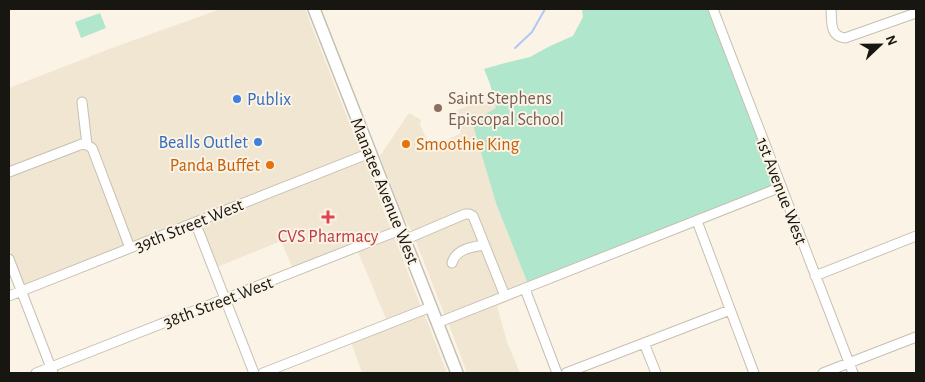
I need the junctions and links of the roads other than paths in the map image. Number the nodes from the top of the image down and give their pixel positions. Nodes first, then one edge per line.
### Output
1 (314, 9) edge
2 (713, 9) edge
3 (832, 9) edge
4 (913, 15) edge
5 (82, 102) dead end
6 (87, 145) junction
7 (370, 153) junction
8 (9, 172) edge
9 (781, 187) junction
10 (697, 221) junction
11 (195, 222) junction
12 (402, 235) junction
13 (916, 236) edge
14 (484, 244) junction
15 (130, 248) junction
16 (9, 259) edge
17 (452, 263) dead end
18 (815, 276) junction
19 (524, 289) junction
20 (21, 291) junction
21 (9, 296) edge
22 (505, 296) junction
23 (225, 299) junction
24 (431, 307) junction
25 (730, 310) junction
26 (437, 323) junction
27 (916, 337) edge
28 (644, 343) junction
29 (849, 363) junction
30 (52, 370) edge
31 (36, 373) edge
32 (254, 373) edge
33 (263, 373) edge
34 (457, 373) edge
35 (557, 373) edge
36 (566, 373) edge
37 (656, 373) edge
38 (754, 373) edge
39 (823, 373) edge
40 (853, 373) edge

1 - 7 main road, Manatee Avenue West
2 - 9 street, 1st Avenue West
3 - 4 street
5 - 6 street
6 - 8 street
6 - 15 street
7 - 11 street, 39th Street West
7 - 12 main road, Manatee Avenue West
9 - 10 street
9 - 18 street, 1st Avenue West
10 - 19 street
10 - 25 street
11 - 15 street, 39th Street West
11 - 23 street
12 - 14 street, 38th Street West
12 - 23 street, 38th Street West
12 - 24 main road, Manatee Avenue West
13 - 18 street
14 - 17 street
14 - 22 street
15 - 20 street, 39th Street West
16 - 20 street
18 - 29 street, 1st Avenue West
19 - 22 street
19 - 35 street
20 - 21 street, 39th Street West
20 - 30 street
22 - 26 street
23 - 30 street, 38th Street West
23 - 32 street
24 - 26 main road, Manatee Avenue West
24 - 33 street
25 - 28 street
25 - 38 street
26 - 34 main road, Manatee Avenue West
27 - 29 street
28 - 36 street
28 - 37 street
29 - 39 street
29 - 40 street, 1st Avenue West
30 - 31 street, 38th Street West

